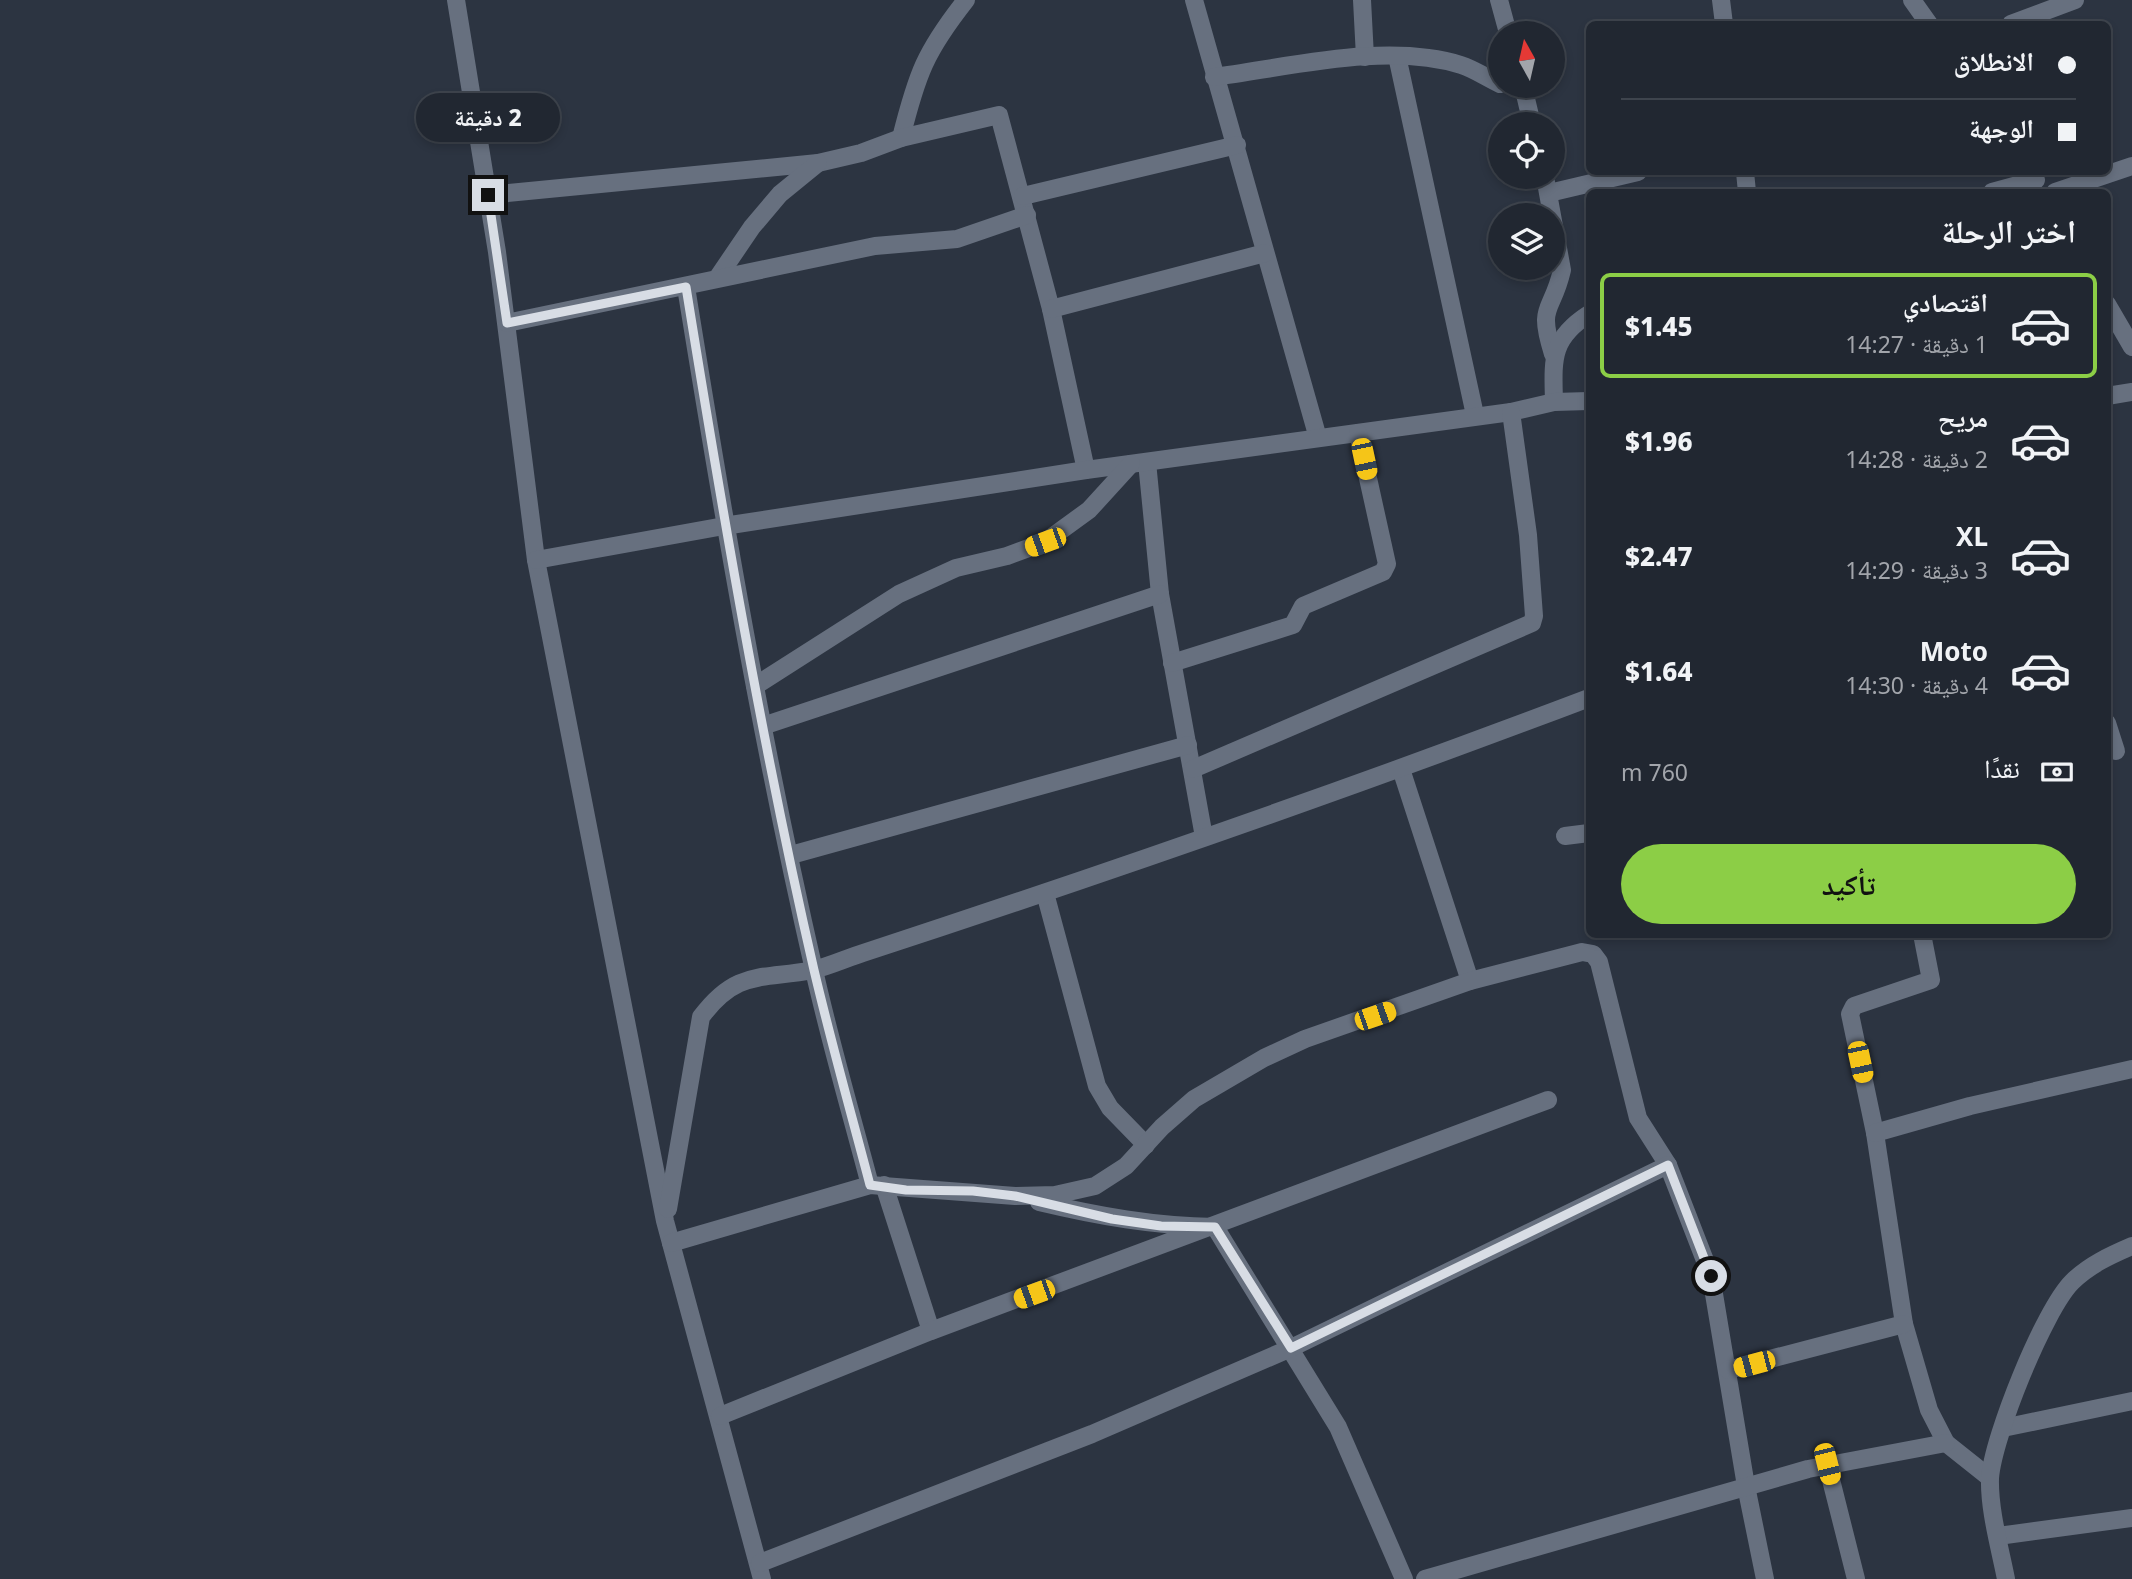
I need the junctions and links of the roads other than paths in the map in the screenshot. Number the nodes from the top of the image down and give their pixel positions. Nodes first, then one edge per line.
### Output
1 (456, 0) edge
2 (966, 0) edge
3 (1194, 0) edge
4 (1362, 0) edge
5 (1499, 0) edge
6 (1721, 0) edge
7 (1912, 0) edge
8 (2075, 0) edge
9 (1505, 21) edge
10 (1724, 21) edge
11 (1928, 21) edge
12 (2019, 21) edge
13 (1397, 56) junction
14 (1365, 57) junction
15 (1214, 77) junction
16 (1488, 78) edge
17 (901, 138) junction
18 (1237, 145) junction
19 (818, 163) junction
20 (2132, 166) edge
21 (2111, 173) edge
22 (1617, 175) edge
23 (2105, 175) edge
24 (2036, 181) edge
25 (1565, 182) edge
26 (1548, 189) edge
27 (2004, 189) edge
28 (2064, 189) edge
29 (488, 195) junction
30 (1023, 196) junction
31 (1027, 215) junction
32 (1265, 253) junction
33 (718, 277) junction
34 (686, 287) junction
35 (1051, 309) junction
36 (2111, 311) edge
37 (1586, 316) edge
38 (507, 323) junction
39 (2132, 346) edge
40 (1553, 354) junction
41 (2132, 392) edge
42 (2111, 395) edge
43 (1586, 401) edge
44 (1554, 402) junction
45 (1511, 412) junction
46 (1475, 415) junction
47 (1358, 433) junction
48 (1318, 438) junction
49 (1139, 463) junction
50 (1086, 470) junction
51 (724, 526) junction
52 (536, 560) junction
53 (1160, 594) junction
54 (1172, 663) junction
55 (755, 686) junction
56 (1586, 699) edge
57 (763, 726) junction
58 (2111, 733) edge
59 (1188, 745) junction
60 (2118, 750) edge
61 (1194, 769) junction
62 (1401, 769) junction
63 (1586, 833) edge
64 (1564, 836) dead end
65 (1204, 837) junction
66 (791, 855) junction
67 (1045, 893) junction
68 (1923, 938) edge
69 (814, 970) junction
70 (1470, 981) junction
71 (2132, 1069) edge
72 (1548, 1100) dead end
73 (1875, 1133) junction
74 (1146, 1145) junction
75 (1668, 1165) junction
76 (877, 1185) junction
77 (1015, 1196) junction
78 (665, 1221) junction
79 (1215, 1227) junction
80 (671, 1244) junction
81 (2132, 1246) edge
82 (1904, 1324) junction
83 (931, 1331) junction
84 (1291, 1348) junction
85 (1728, 1370) junction
86 (2132, 1401) edge
87 (720, 1416) junction
88 (2003, 1428) junction
89 (1946, 1443) junction
90 (1827, 1464) junction
91 (1990, 1478) junction
92 (1746, 1486) junction
93 (2132, 1518) edge
94 (1998, 1536) junction
95 (761, 1571) edge
96 (1404, 1579) edge
97 (1425, 1579) edge
98 (1765, 1579) edge
99 (1856, 1579) edge
100 (2006, 1579) edge

1 - 29 street
2 - 17 street
3 - 15 street
4 - 14 street
5 - 9 street
6 - 10 street
7 - 11 street
8 - 12 street
13 - 14 street
13 - 16 street
13 - 46 street
14 - 15 street
15 - 18 street
17 - 19 street
17 - 30 street
18 - 30 street
18 - 32 street
19 - 29 street
19 - 33 street
20 - 21 street
22 - 25 street
23 - 28 street
24 - 27 street
26 - 40 street
29 - 38 street
30 - 31 street
31 - 33 street
31 - 35 street
32 - 35 street
32 - 48 street
33 - 34 street
34 - 38 street
34 - 51 street
35 - 50 street
36 - 39 street
37 - 40 street
38 - 52 street
40 - 44 street
41 - 42 street
43 - 44 street
44 - 45 street
45 - 46 street
45 - 61 street
46 - 47 street
47 - 48 street
47 - 54 street
48 - 49 street
49 - 50 street
49 - 53 street
49 - 55 street
50 - 51 street
51 - 52 street
51 - 55 street
52 - 78 street
53 - 54 street
53 - 57 street
54 - 59 street
55 - 57 street
56 - 62 street
57 - 66 street
58 - 60 street
59 - 61 street
59 - 66 street
61 - 65 street
62 - 65 street
62 - 70 street
63 - 64 street
65 - 67 street
66 - 69 street
67 - 69 street
67 - 74 street
68 - 73 street
69 - 76 street
69 - 78 street
70 - 74 street
70 - 75 street
71 - 73 street
72 - 79 street
73 - 82 street
74 - 77 street
75 - 84 street
75 - 85 street
76 - 77 street
76 - 80 street
76 - 83 street
77 - 79 street
78 - 80 street
79 - 83 street
79 - 84 street
80 - 87 street
81 - 88 street
82 - 85 street
82 - 89 street
83 - 87 street
84 - 95 street
84 - 96 street
85 - 92 street
86 - 88 street
87 - 95 street
88 - 91 street
89 - 90 street
89 - 91 street
90 - 92 street
90 - 99 street
91 - 94 street
92 - 97 street
92 - 98 street
93 - 94 street
94 - 100 street

